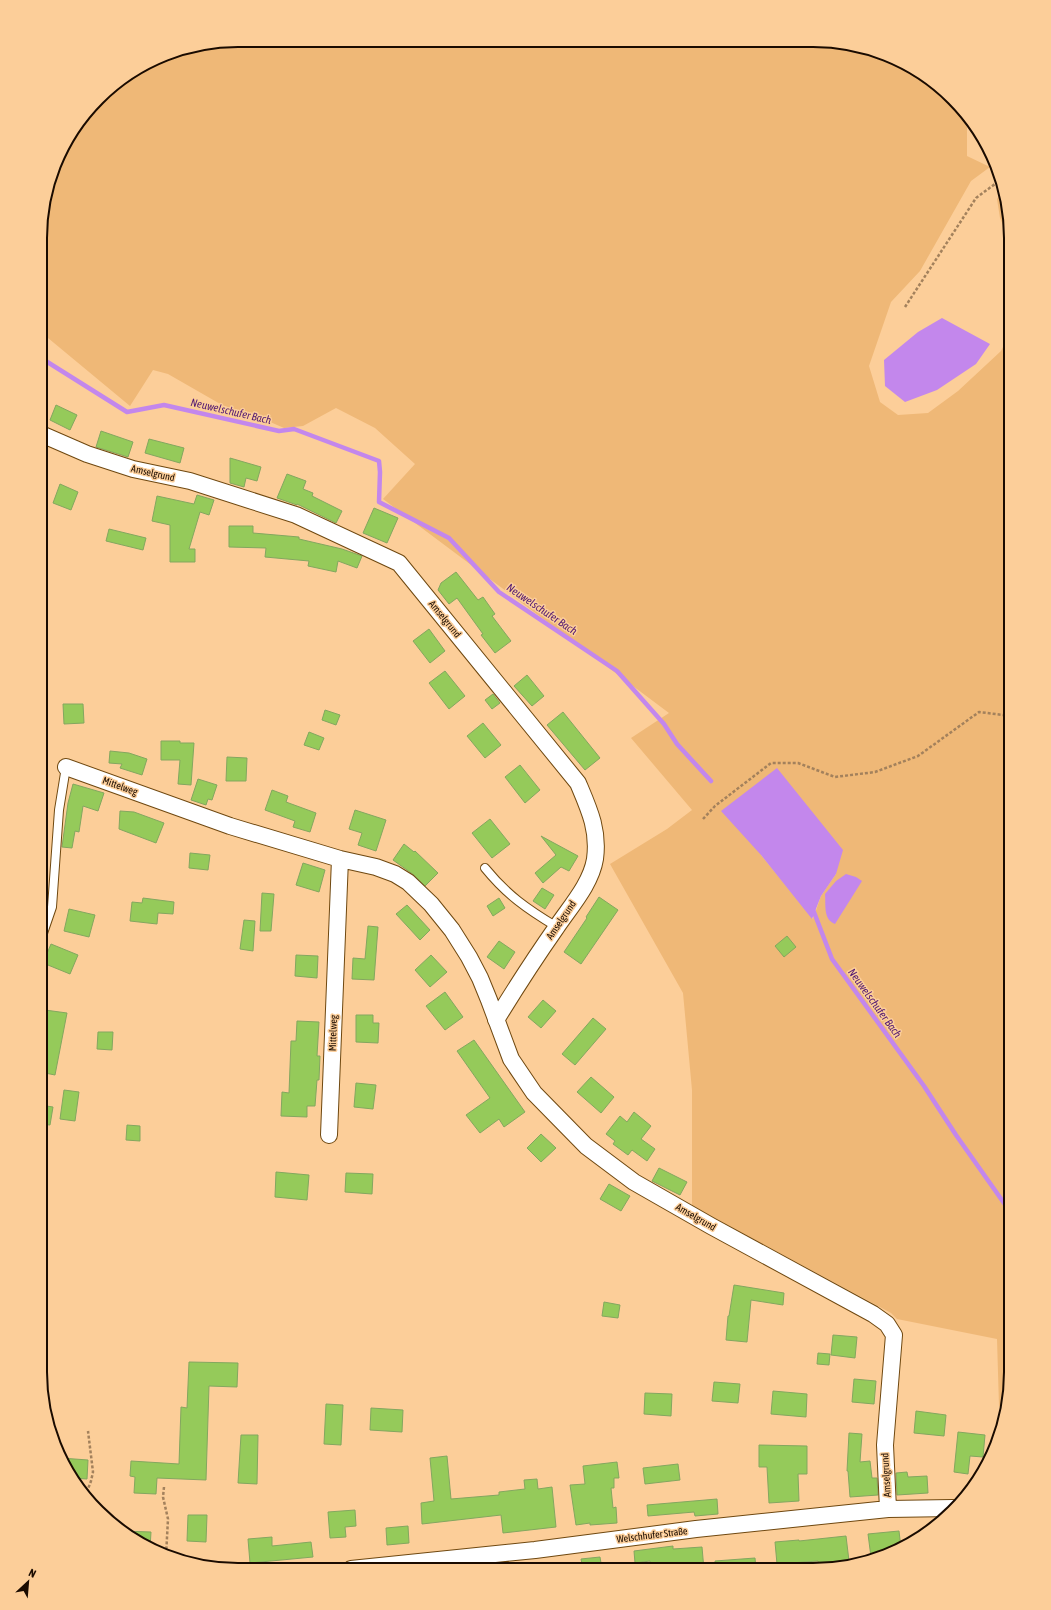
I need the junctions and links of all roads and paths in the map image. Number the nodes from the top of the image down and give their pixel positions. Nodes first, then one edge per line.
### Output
1 (996, 184) edge
2 (905, 307) dead end
3 (47, 437) edge
4 (1004, 715) edge
5 (66, 767) joint
6 (703, 818) dead end
7 (340, 860) junction
8 (485, 868) dead end
9 (47, 922) edge
10 (557, 927) junction
11 (496, 1020) junction
12 (329, 1135) dead end
13 (88, 1431) dead end
14 (164, 1487) dead end
15 (88, 1489) edge
16 (947, 1508) edge
17 (888, 1510) junction
18 (166, 1549) edge
19 (409, 1563) edge

1 - 2 path
3 - 10 street, Amselgrund
4 - 6 path
5 - 7 street, Mittelweg
5 - 9 lane, Mittelweg
7 - 11 street, Mittelweg
7 - 12 street, Mittelweg
8 - 10 lane
10 - 11 street, Amselgrund
11 - 17 street, Amselgrund
13 - 15 path
14 - 18 path
16 - 17 street, Welschhufer Straße
17 - 19 street, Welschhufer Straße

